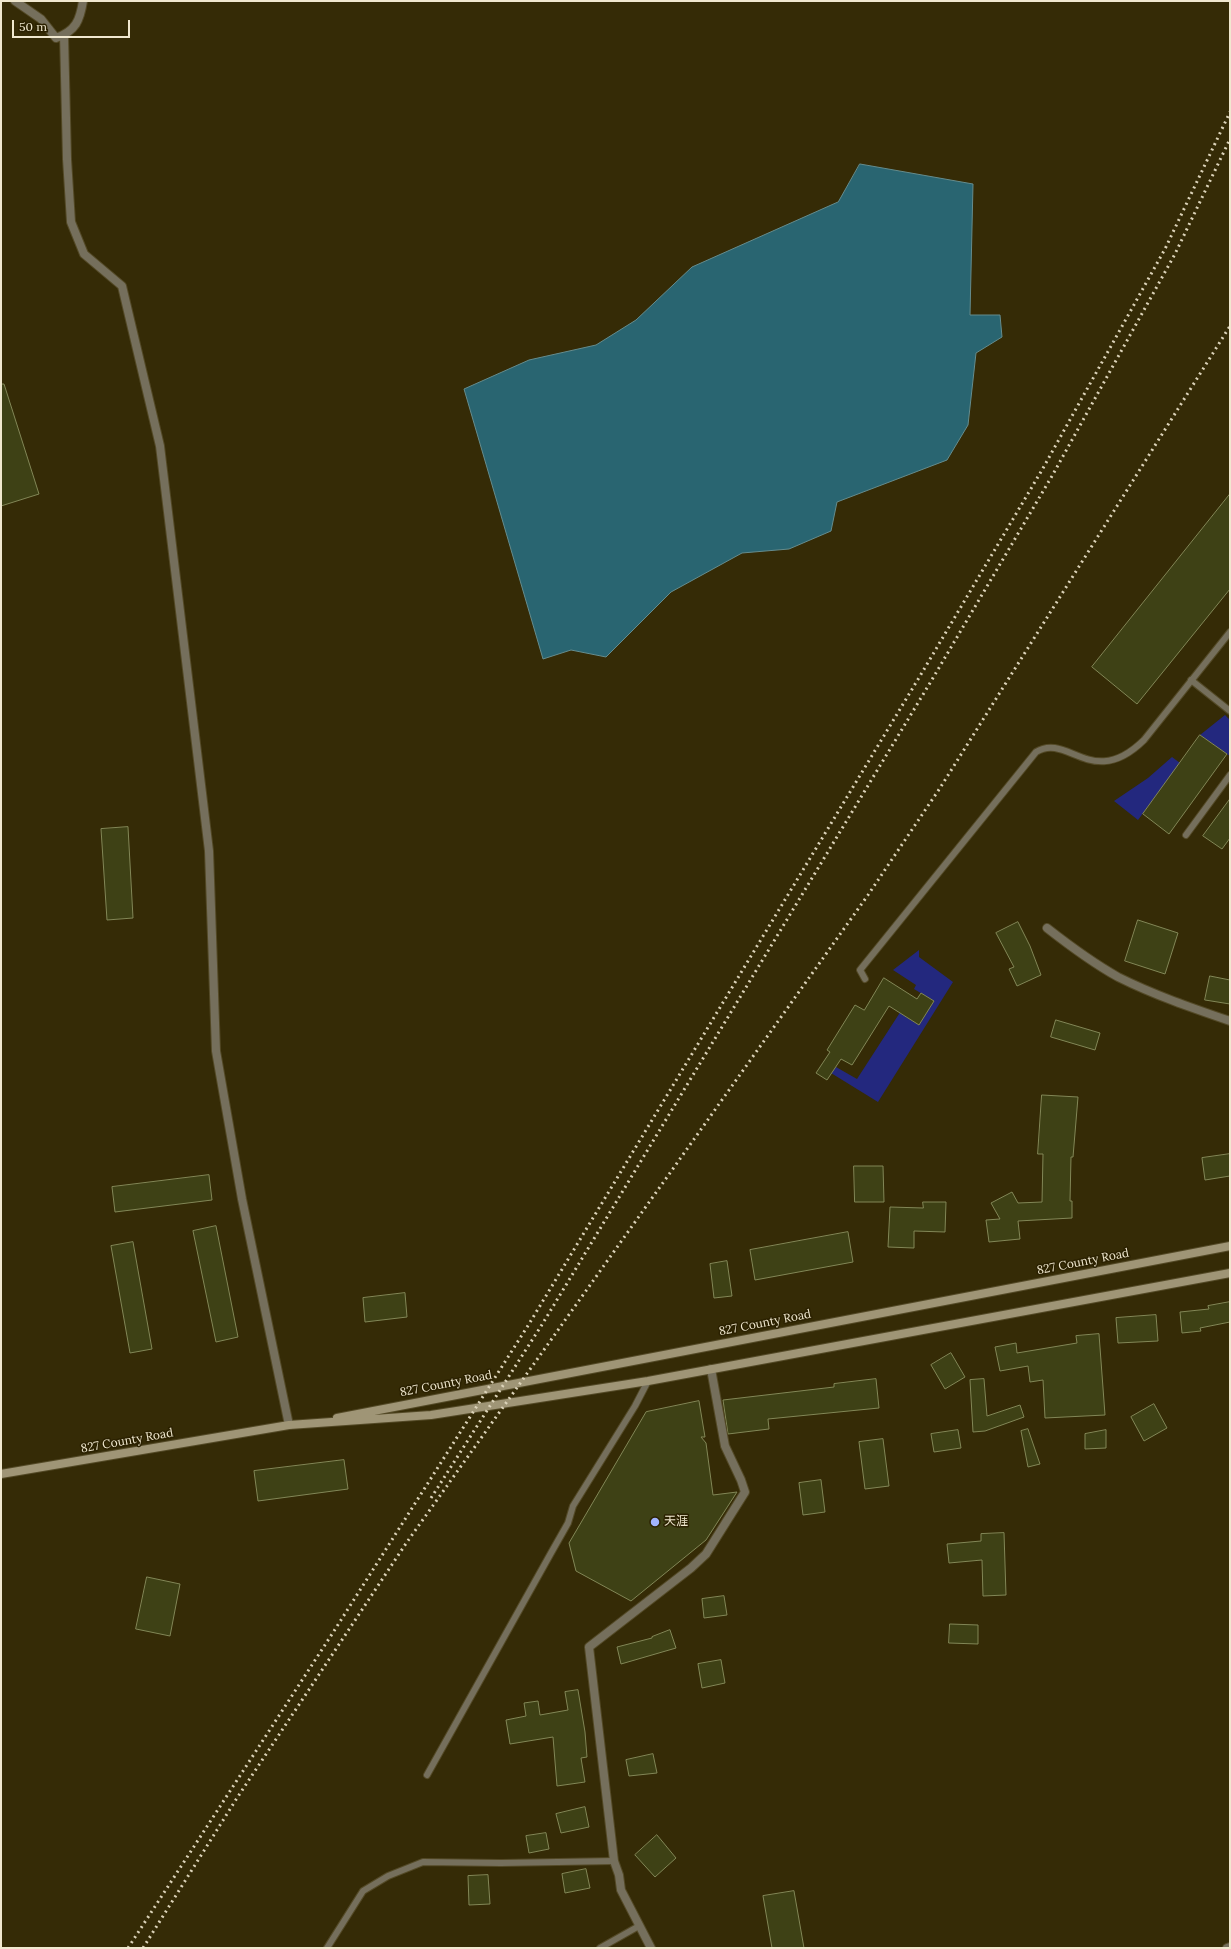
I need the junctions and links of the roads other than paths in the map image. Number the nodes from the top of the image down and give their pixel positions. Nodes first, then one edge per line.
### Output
1 (15, 1) edge
2 (83, 1) edge
3 (64, 35) junction
4 (1230, 632) edge
5 (1191, 680) junction
6 (1230, 711) edge
7 (1230, 775) edge
8 (1186, 835) dead end
9 (1047, 928) dead end
10 (866, 979) dead end
11 (1230, 1021) edge
12 (1230, 1246) edge
13 (1230, 1273) edge
14 (711, 1369) junction
15 (648, 1381) junction
16 (304, 1424) junction
17 (289, 1425) junction
18 (1, 1474) edge
19 (427, 1775) dead end
20 (614, 1861) junction
21 (639, 1926) junction
22 (327, 1948) edge
23 (600, 1948) edge
24 (652, 1948) edge

1 - 3 street
2 - 3 street
3 - 17 street
4 - 5 lane
5 - 6 lane
5 - 10 lane
7 - 8 lane
9 - 11 street
12 - 16 main road, 827 County Road
13 - 14 main road, 827 County Road
14 - 15 main road, 827 County Road
14 - 20 street
15 - 16 main road, 827 County Road
15 - 19 lane
16 - 17 main road, 827 County Road
17 - 18 main road, 827 County Road
20 - 21 street
20 - 22 lane
21 - 23 lane
21 - 24 street

